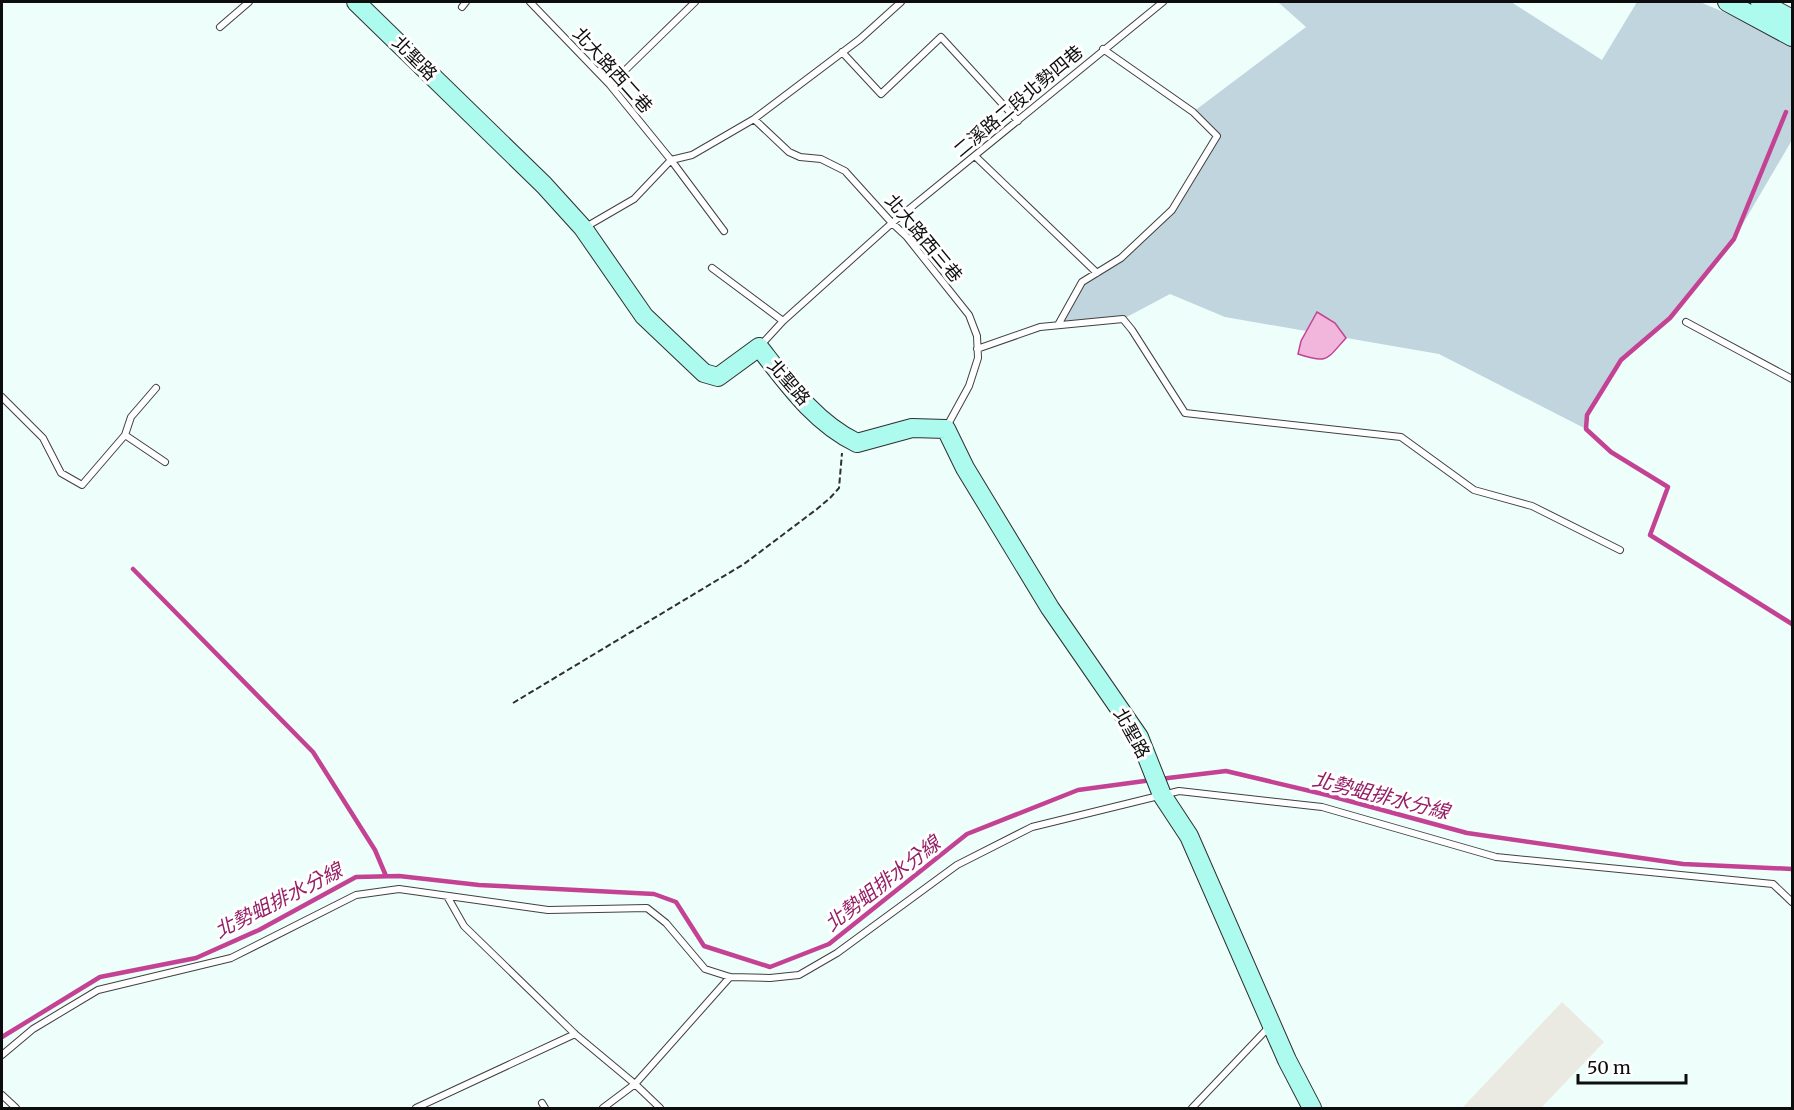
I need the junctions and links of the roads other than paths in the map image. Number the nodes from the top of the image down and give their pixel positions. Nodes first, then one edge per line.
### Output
1 (249, 2) edge
2 (356, 2) edge
3 (530, 2) edge
4 (695, 2) edge
5 (901, 2) edge
6 (1163, 2) edge
7 (1727, 2) edge
8 (1760, 2) edge
9 (1792, 19) edge
10 (220, 27) dead end
11 (1792, 37) edge
12 (1103, 49) junction
13 (842, 52) junction
14 (610, 86) junction
15 (754, 119) junction
16 (1018, 120) junction
17 (975, 156) junction
18 (671, 160) junction
19 (892, 223) junction
20 (584, 228) junction
21 (724, 231) dead end
22 (712, 268) dead end
23 (1097, 273) junction
24 (783, 321) junction
25 (1686, 322) dead end
26 (1058, 325) junction
27 (759, 347) junction
28 (977, 349) junction
29 (1792, 379) edge
30 (156, 388) dead end
31 (2, 397) edge
32 (946, 429) junction
33 (124, 435) junction
34 (165, 462) dead end
35 (1620, 550) dead end
36 (1158, 785) junction
37 (447, 896) junction
38 (1792, 902) edge
39 (730, 977) junction
40 (1272, 1024) junction
41 (575, 1034) junction
42 (2, 1055) edge
43 (634, 1084) junction
44 (2, 1095) edge
45 (16, 1108) edge
46 (416, 1108) edge
47 (603, 1108) edge
48 (660, 1108) edge
49 (1192, 1108) edge
50 (1312, 1108) edge

1 - 10 lane
2 - 20 street, 北聖路
3 - 14 lane, 北大路西二巷
4 - 14 lane
5 - 13 lane
6 - 12 lane, 二溪路二段北勢四巷
7 - 11 street
8 - 9 street
12 - 16 lane, 二溪路二段北勢四巷
12 - 23 lane
13 - 15 lane
13 - 16 lane
14 - 18 lane, 北大路西二巷
15 - 18 lane
15 - 19 lane, 北大路西三巷
16 - 17 lane, 二溪路二段北勢四巷
17 - 19 lane, 二溪路二段北勢四巷
17 - 23 lane
18 - 20 lane
18 - 21 lane, 北大路西二巷
19 - 24 lane
19 - 28 lane, 北大路西三巷
20 - 27 street, 北聖路
22 - 24 lane
23 - 26 lane
24 - 27 lane
25 - 29 lane
26 - 28 lane
26 - 35 lane
27 - 32 street, 北聖路
28 - 32 lane, 北大路西三巷
30 - 33 lane
31 - 33 lane
32 - 36 street, 北聖路
33 - 34 lane
36 - 38 lane
36 - 39 lane
36 - 40 street, 北聖路
37 - 39 lane
37 - 41 lane
37 - 42 lane
39 - 43 lane
40 - 49 lane
40 - 50 street, 北聖路
41 - 43 lane
41 - 46 lane
43 - 47 lane
43 - 48 lane
44 - 45 lane

